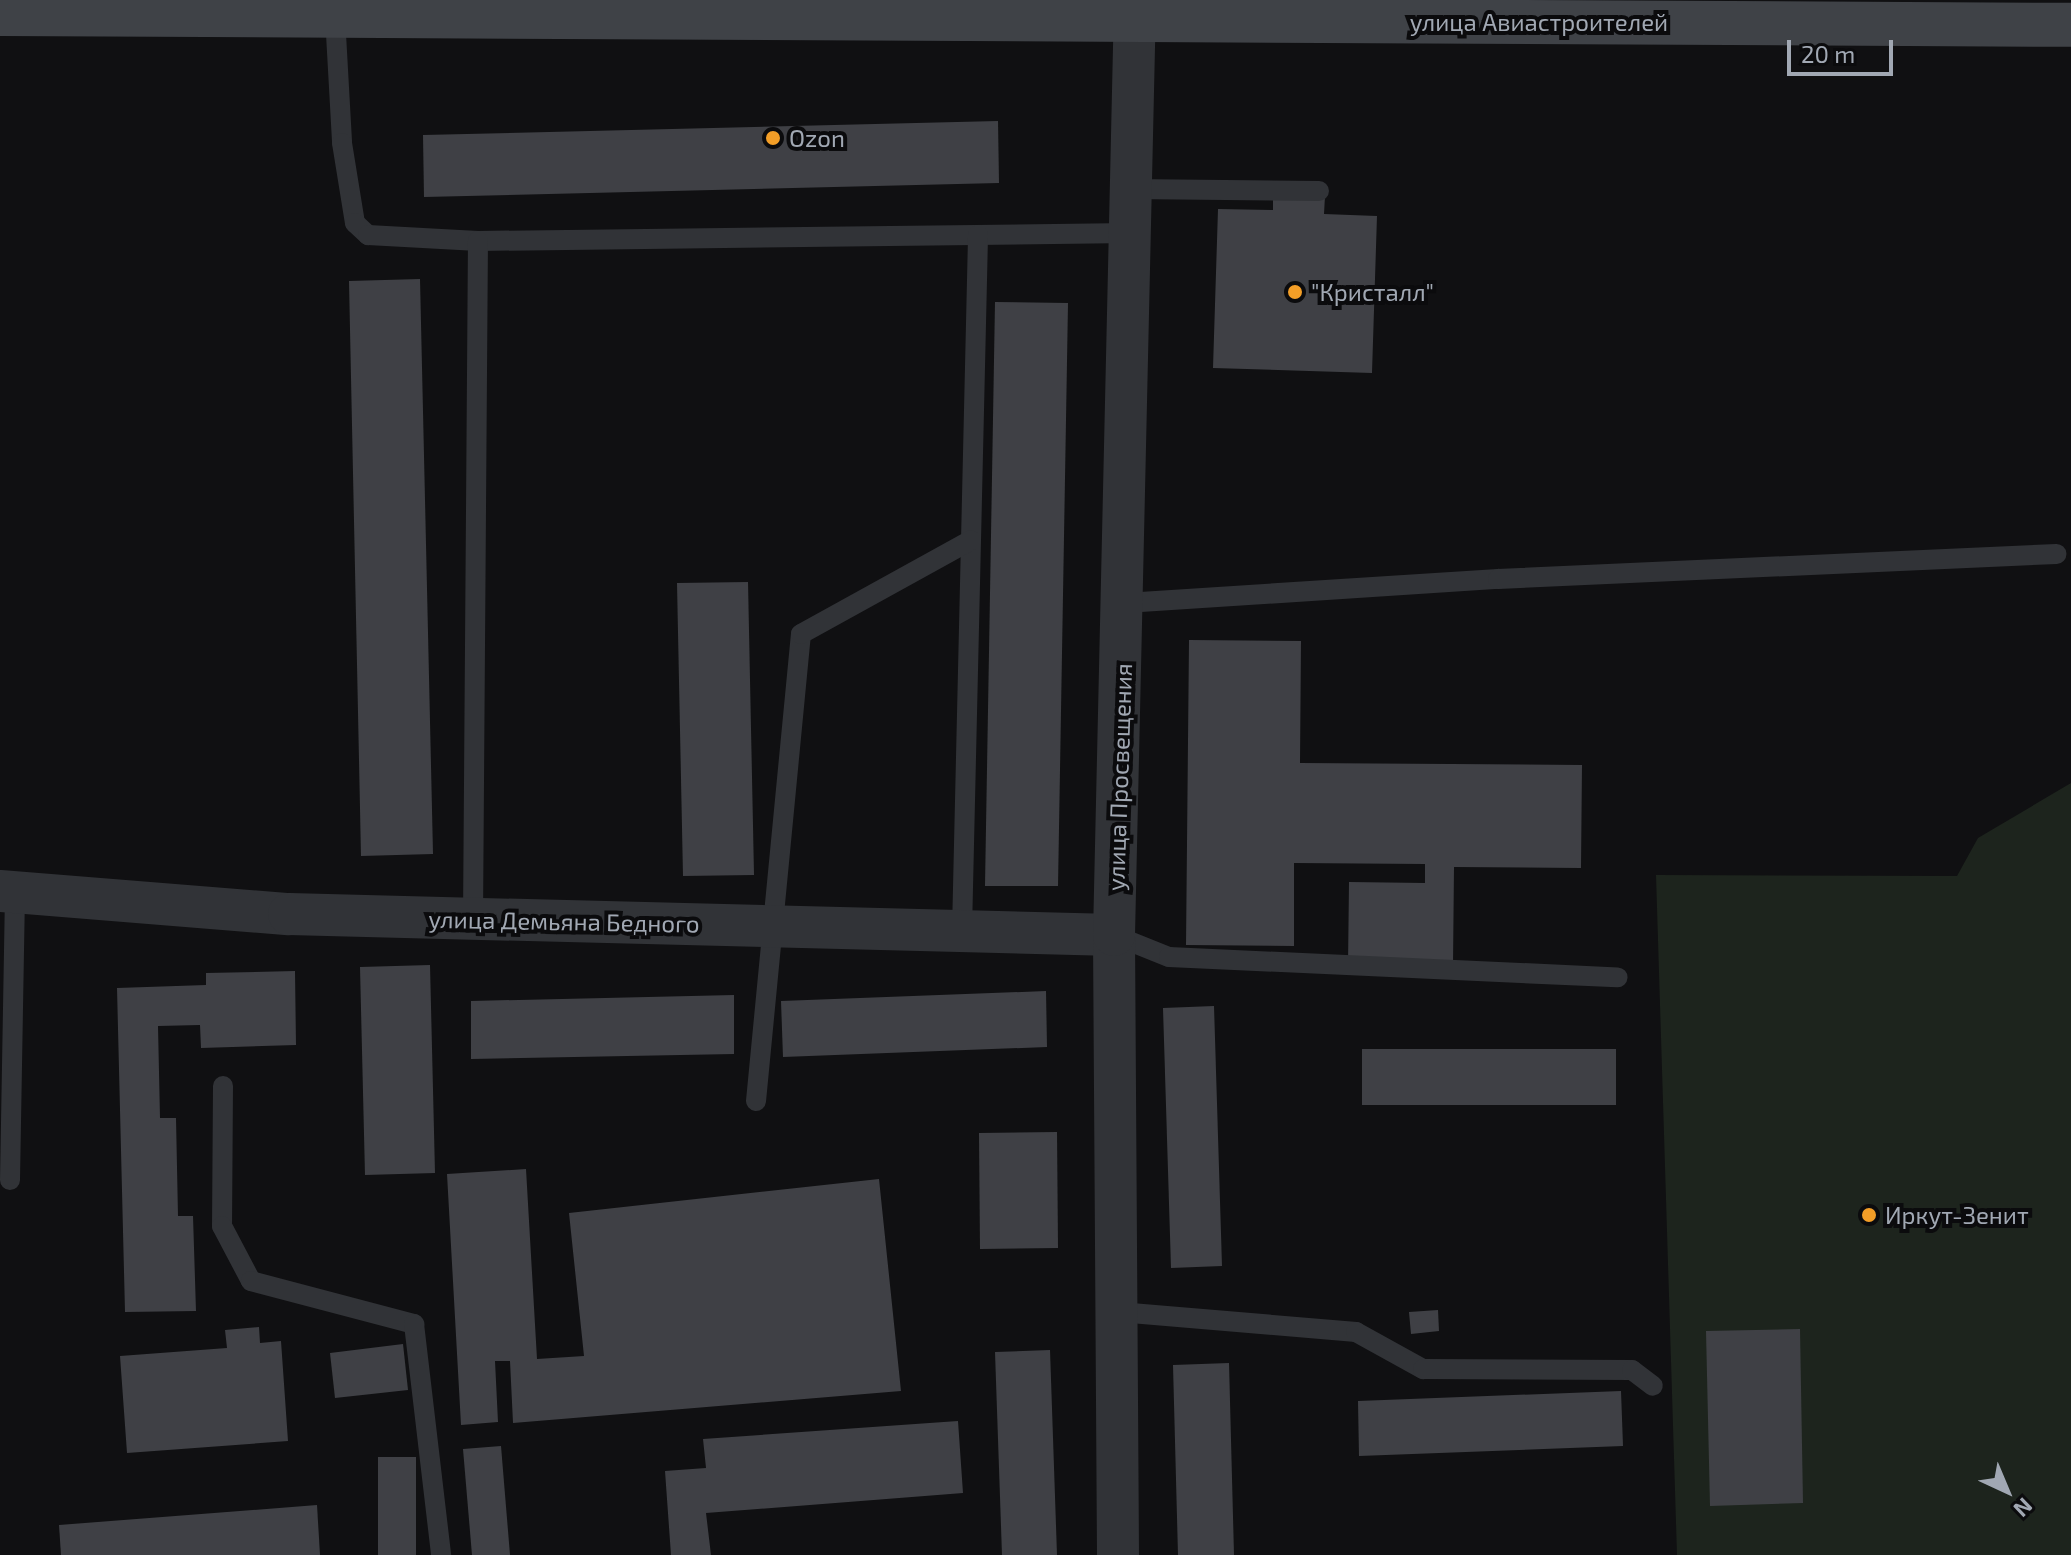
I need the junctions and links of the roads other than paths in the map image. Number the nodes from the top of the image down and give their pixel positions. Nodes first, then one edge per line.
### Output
1 (69, 7) edge
2 (419, 8) edge
3 (578, 8) edge
4 (703, 9) edge
5 (1136, 10) edge
6 (1584, 11) edge
7 (0, 14) edge
8 (335, 16) junction
9 (2071, 25) edge
10 (1130, 189) junction
11 (1319, 191) dead end
12 (1131, 233) junction
13 (978, 235) junction
14 (478, 241) junction
15 (971, 540) junction
16 (2056, 554) dead end
17 (1125, 603) junction
18 (7, 891) edge
19 (473, 919) junction
20 (773, 926) junction
21 (962, 931) junction
22 (1114, 935) junction
23 (1618, 977) dead end
24 (223, 1086) dead end
25 (756, 1101) dead end
26 (10, 1180) dead end
27 (1119, 1312) junction
28 (1653, 1386) dead end
29 (441, 1555) edge
30 (1118, 1555) edge

1 - 7 street, улица Авиастроителей
1 - 8 street, улица Авиастроителей
2 - 3 street, улица Авиастроителей
2 - 8 street, улица Авиастроителей
3 - 4 street, улица Авиастроителей
4 - 5 street, улица Авиастроителей
5 - 6 street, улица Авиастроителей
5 - 10 street, улица Просвещения
6 - 9 street, улица Авиастроителей
8 - 14 lane
10 - 11 lane
10 - 12 street, улица Просвещения
12 - 13 lane
12 - 17 street, улица Просвещения
13 - 14 lane
13 - 15 lane
14 - 19 lane
15 - 20 lane
15 - 21 lane
16 - 17 lane
17 - 22 street, улица Просвещения
18 - 19 street, улица Демьяна Бедного
18 - 26 lane
19 - 20 street, улица Демьяна Бедного
20 - 21 street, улица Демьяна Бедного
20 - 25 lane
21 - 22 street, улица Демьяна Бедного
22 - 23 lane
22 - 27 street, улица Просвещения
24 - 29 lane
27 - 28 lane
27 - 30 street, улица Просвещения

